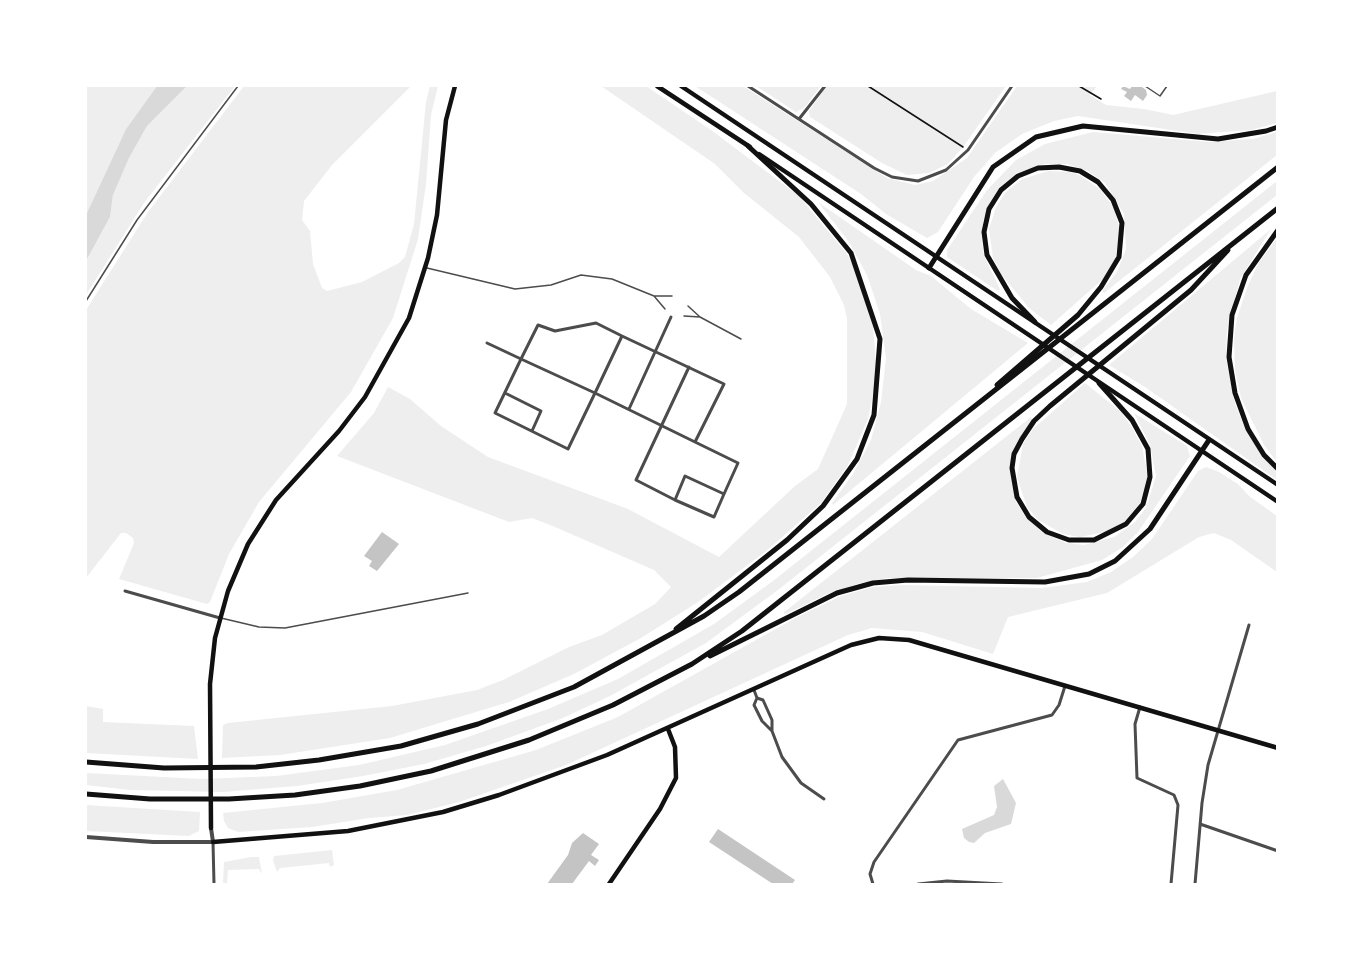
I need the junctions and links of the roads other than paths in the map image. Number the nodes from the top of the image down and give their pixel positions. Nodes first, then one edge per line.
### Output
1 (238, 86) edge
2 (455, 86) edge
3 (657, 86) edge
4 (681, 86) edge
5 (748, 86) edge
6 (825, 86) edge
7 (1012, 86) edge
8 (1145, 86) edge
9 (1167, 86) edge
10 (799, 119) junction
11 (1278, 127) edge
12 (748, 146) junction
13 (1278, 167) edge
14 (1278, 208) edge
15 (1278, 230) edge
16 (1242, 236) junction
17 (937, 256) junction
18 (425, 267) junction
19 (929, 268) junction
20 (654, 296) junction
21 (672, 296) dead end
22 (86, 301) edge
23 (688, 306) dead end
24 (665, 309) dead end
25 (684, 316) dead end
26 (671, 317) dead end
27 (700, 317) junction
28 (1035, 322) junction
29 (622, 336) junction
30 (741, 339) dead end
31 (487, 343) dead end
32 (655, 351) junction
33 (521, 360) junction
34 (689, 367) junction
35 (1099, 382) junction
36 (505, 393) junction
37 (595, 393) junction
38 (629, 409) junction
39 (662, 424) junction
40 (532, 431) junction
41 (1209, 440) junction
42 (695, 442) junction
43 (927, 446) junction
44 (1203, 451) junction
45 (1278, 468) edge
46 (1278, 485) edge
47 (724, 494) junction
48 (675, 500) junction
49 (1278, 502) edge
50 (125, 591) dead end
51 (468, 593) dead end
52 (220, 618) junction
53 (1249, 625) dead end
54 (668, 636) junction
55 (692, 664) junction
56 (1065, 686) junction
57 (754, 690) junction
58 (757, 698) junction
59 (1140, 707) junction
60 (668, 729) junction
61 (772, 731) junction
62 (1219, 731) junction
63 (1278, 748) edge
64 (86, 762) edge
65 (86, 794) edge
66 (824, 799) dead end
67 (1200, 824) junction
68 (211, 828) joint
69 (86, 837) edge
70 (213, 842) junction
71 (1278, 851) edge
72 (214, 885) edge
73 (609, 885) edge
74 (873, 885) edge
75 (918, 885) edge
76 (1002, 885) edge
77 (1171, 885) edge
78 (1195, 885) edge

1 - 22 lane
2 - 18 main road
3 - 12 main road
4 - 17 main road
5 - 10 street
6 - 10 street
7 - 10 street
8 - 9 lane
11 - 17 highway
12 - 19 main road
12 - 54 highway
13 - 43 highway
14 - 16 highway
15 - 45 highway
16 - 35 highway
16 - 55 highway
17 - 19 highway
17 - 28 main road
18 - 20 lane
18 - 52 main road
19 - 35 main road
20 - 21 lane
20 - 24 lane
23 - 27 lane
25 - 27 lane
26 - 32 street
27 - 30 lane
28 - 41 main road
28 - 43 highway
29 - 32 street
29 - 33 street
29 - 37 street
31 - 33 street
32 - 34 street
32 - 38 street
33 - 36 street
33 - 37 street
34 - 39 street
34 - 42 street
35 - 44 main road
36 - 40 street
36 - 40 street
37 - 38 street
37 - 40 street
38 - 39 street
39 - 42 street
39 - 48 street
41 - 44 highway
41 - 46 main road
42 - 47 street
43 - 54 highway
44 - 49 main road
44 - 55 highway
47 - 48 street
47 - 48 street
50 - 52 street
51 - 52 lane
52 - 68 main road
53 - 62 street
54 - 64 highway
55 - 65 highway
56 - 57 main road
56 - 59 main road
56 - 74 street
57 - 58 street
57 - 60 main road
58 - 61 street
58 - 61 street
59 - 62 main road
59 - 77 street
60 - 70 main road
60 - 73 main road
61 - 66 street
62 - 63 main road
62 - 67 street
67 - 71 street
67 - 78 street
68 - 70 street
69 - 70 street
70 - 72 street
75 - 76 street

